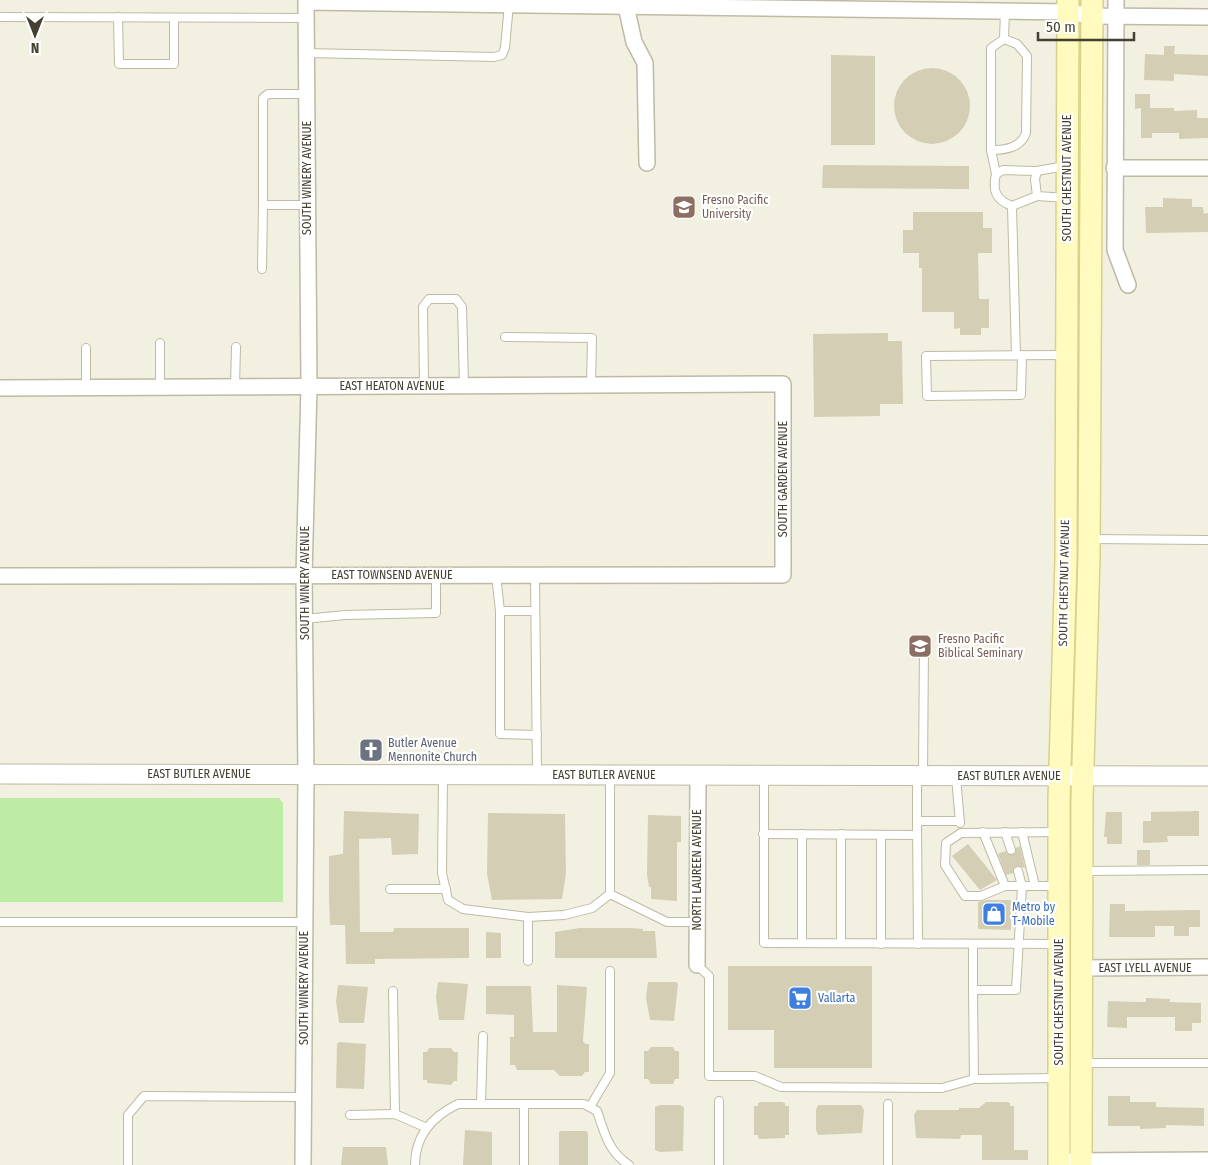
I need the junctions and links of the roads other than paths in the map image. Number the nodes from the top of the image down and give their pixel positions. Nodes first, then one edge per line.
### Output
1 (1116, 0) edge
2 (314, 1) edge
3 (509, 4) junction
4 (626, 6) junction
5 (1068, 6) edge
6 (1092, 8) edge
7 (1005, 11) junction
8 (1115, 16) junction
9 (0, 17) edge
10 (118, 17) junction
11 (1208, 17) edge
12 (174, 18) junction
13 (306, 18) junction
14 (1004, 39) junction
15 (306, 54) junction
16 (307, 94) junction
17 (991, 150) junction
18 (647, 163) dead end
19 (1067, 166) junction
20 (1114, 168) junction
21 (1208, 168) edge
22 (1037, 171) junction
23 (996, 174) junction
24 (1037, 196) junction
25 (1067, 198) junction
26 (263, 205) junction
27 (307, 205) junction
28 (1012, 206) junction
29 (262, 269) dead end
30 (1128, 285) dead end
31 (505, 337) dead end
32 (160, 343) dead end
33 (236, 347) dead end
34 (86, 348) dead end
35 (1019, 355) junction
36 (1067, 355) junction
37 (783, 384) joint
38 (591, 385) junction
39 (309, 386) junction
40 (424, 386) junction
41 (464, 386) junction
42 (86, 387) junction
43 (160, 387) junction
44 (235, 387) junction
45 (0, 388) edge
46 (1089, 539) junction
47 (1208, 540) edge
48 (304, 575) junction
49 (436, 575) junction
50 (496, 575) junction
51 (535, 575) junction
52 (783, 575) joint
53 (0, 576) edge
54 (500, 611) junction
55 (535, 611) junction
56 (304, 619) junction
57 (924, 645) dead end
58 (536, 735) junction
59 (0, 774) edge
60 (306, 775) junction
61 (443, 775) junction
62 (537, 775) junction
63 (610, 775) junction
64 (698, 775) junction
65 (764, 775) junction
66 (920, 776) junction
67 (1060, 776) junction
68 (1083, 776) junction
69 (1208, 776) edge
70 (956, 777) junction
71 (917, 821) junction
72 (959, 821) junction
73 (983, 832) junction
74 (1005, 832) junction
75 (1022, 832) junction
76 (1059, 832) junction
77 (961, 833) junction
78 (763, 834) junction
79 (802, 834) junction
80 (841, 834) junction
81 (881, 835) junction
82 (917, 835) junction
83 (1010, 850) dead end
84 (1208, 870) edge
85 (1018, 871) dead end
86 (1082, 871) junction
87 (1005, 886) junction
88 (1022, 886) junction
89 (1035, 886) junction
90 (1059, 886) junction
91 (390, 889) dead end
92 (446, 889) junction
93 (610, 894) junction
94 (528, 917) junction
95 (0, 922) edge
96 (304, 922) junction
97 (697, 922) junction
98 (802, 943) junction
99 (840, 943) junction
100 (881, 944) junction
101 (918, 944) junction
102 (972, 944) junction
103 (1017, 944) junction
104 (1059, 944) junction
105 (528, 961) dead end
106 (697, 965) joint
107 (1082, 968) junction
108 (1208, 968) edge
109 (610, 971) dead end
110 (972, 990) junction
111 (393, 991) dead end
112 (483, 1036) dead end
113 (1082, 1063) junction
114 (1208, 1063) edge
115 (1058, 1078) junction
116 (974, 1079) junction
117 (303, 1097) junction
118 (719, 1101) dead end
119 (481, 1104) junction
120 (524, 1104) junction
121 (888, 1104) dead end
122 (590, 1107) junction
123 (395, 1114) junction
124 (350, 1115) dead end
125 (427, 1128) junction
126 (1208, 1160) edge
127 (1059, 1163) edge
128 (1081, 1163) edge
129 (128, 1165) edge
130 (303, 1165) edge
131 (415, 1165) edge
132 (524, 1165) edge
133 (628, 1165) edge
134 (719, 1165) edge
135 (888, 1165) edge

1 - 8 street
2 - 3 street
2 - 13 street, SOUTH WINERY AVENUE
3 - 4 street
3 - 15 lane
4 - 7 street
4 - 18 street
5 - 6 street
5 - 7 street
5 - 19 main road, SOUTH CHESTNUT AVENUE
6 - 8 street
6 - 46 main road, SOUTH CHESTNUT AVENUE
7 - 14 lane
8 - 11 street
8 - 20 street
9 - 10 lane
10 - 12 lane
10 - 12 lane
12 - 13 lane
13 - 15 street, SOUTH WINERY AVENUE
14 - 17 lane
14 - 17 lane
15 - 16 street, SOUTH WINERY AVENUE
16 - 26 lane
16 - 27 street, SOUTH WINERY AVENUE
17 - 23 lane
19 - 22 lane
19 - 25 main road, SOUTH CHESTNUT AVENUE
20 - 21 street
20 - 30 street
22 - 23 lane
22 - 24 lane
23 - 28 lane
24 - 25 lane
24 - 28 lane
25 - 36 main road, SOUTH CHESTNUT AVENUE
26 - 27 lane
26 - 29 lane
27 - 39 street, SOUTH WINERY AVENUE
28 - 35 lane
31 - 38 lane
32 - 43 lane
33 - 44 lane
34 - 42 lane
35 - 35 lane
35 - 36 lane
36 - 67 main road, SOUTH CHESTNUT AVENUE
37 - 38 street, EAST HEATON AVENUE
37 - 52 street, SOUTH GARDEN AVENUE
38 - 41 street, EAST HEATON AVENUE
39 - 40 street, EAST HEATON AVENUE
39 - 44 street, EAST HEATON AVENUE
39 - 48 street, SOUTH WINERY AVENUE
40 - 41 street, EAST HEATON AVENUE
40 - 41 lane
42 - 43 street, EAST HEATON AVENUE
42 - 45 street, EAST HEATON AVENUE
43 - 44 street, EAST HEATON AVENUE
46 - 47 lane
46 - 68 main road, SOUTH CHESTNUT AVENUE
48 - 49 street, EAST TOWNSEND AVENUE
48 - 53 street, EAST TOWNSEND AVENUE
48 - 56 street, SOUTH WINERY AVENUE
49 - 50 street, EAST TOWNSEND AVENUE
49 - 56 lane
50 - 51 street, EAST TOWNSEND AVENUE
50 - 54 lane
51 - 52 street, EAST TOWNSEND AVENUE
51 - 55 lane
54 - 55 lane
54 - 58 lane
55 - 58 lane
56 - 60 street, SOUTH WINERY AVENUE
57 - 66 lane
58 - 62 lane
59 - 60 street, EAST BUTLER AVENUE
60 - 61 street, EAST BUTLER AVENUE
60 - 96 street, SOUTH WINERY AVENUE
61 - 62 street, EAST BUTLER AVENUE
61 - 92 lane
62 - 63 street, EAST BUTLER AVENUE
63 - 64 street, EAST BUTLER AVENUE
63 - 93 lane
64 - 65 street, EAST BUTLER AVENUE
64 - 97 street, NORTH LAUREEN AVENUE
65 - 66 street, EAST BUTLER AVENUE
65 - 78 lane
66 - 70 street, EAST BUTLER AVENUE
66 - 71 lane
67 - 68 street, EAST BUTLER AVENUE
67 - 70 street, EAST BUTLER AVENUE
67 - 76 main road, SOUTH CHESTNUT AVENUE
68 - 69 street, EAST BUTLER AVENUE
68 - 86 main road, SOUTH CHESTNUT AVENUE
70 - 72 lane
71 - 72 lane
71 - 82 lane
72 - 77 lane
73 - 74 lane
73 - 77 lane
73 - 87 lane
74 - 75 lane
74 - 83 lane
75 - 76 lane
75 - 89 lane
76 - 90 main road, SOUTH CHESTNUT AVENUE
77 - 87 lane
78 - 79 lane
78 - 98 lane
79 - 80 lane
79 - 98 lane
80 - 81 lane
80 - 99 lane
81 - 82 lane
81 - 100 lane
82 - 101 lane
84 - 86 lane
85 - 88 lane
86 - 107 main road, SOUTH CHESTNUT AVENUE
87 - 88 lane
88 - 89 lane
88 - 103 lane
89 - 90 lane
90 - 104 main road, SOUTH CHESTNUT AVENUE
91 - 92 lane
92 - 94 lane
93 - 94 lane
93 - 97 lane
94 - 105 lane
95 - 96 lane
96 - 117 street, SOUTH WINERY AVENUE
97 - 106 street, NORTH LAUREEN AVENUE
98 - 99 lane
99 - 100 lane
100 - 101 lane
101 - 102 lane
102 - 103 lane
102 - 110 lane
103 - 104 lane
103 - 110 lane
104 - 115 main road, SOUTH CHESTNUT AVENUE
106 - 116 lane
107 - 108 street, EAST LYELL AVENUE
107 - 113 main road, SOUTH CHESTNUT AVENUE
109 - 122 lane
110 - 116 lane
111 - 123 lane
112 - 119 lane
113 - 114 lane
113 - 128 main road, SOUTH CHESTNUT AVENUE
115 - 116 lane
115 - 127 main road, SOUTH CHESTNUT AVENUE
117 - 129 lane
117 - 130 street, SOUTH WINERY AVENUE
118 - 134 lane
119 - 120 lane
119 - 125 lane
120 - 122 lane
120 - 132 lane
121 - 135 lane
122 - 133 lane
123 - 124 lane
123 - 125 lane
125 - 131 lane
126 - 128 street
127 - 128 street

